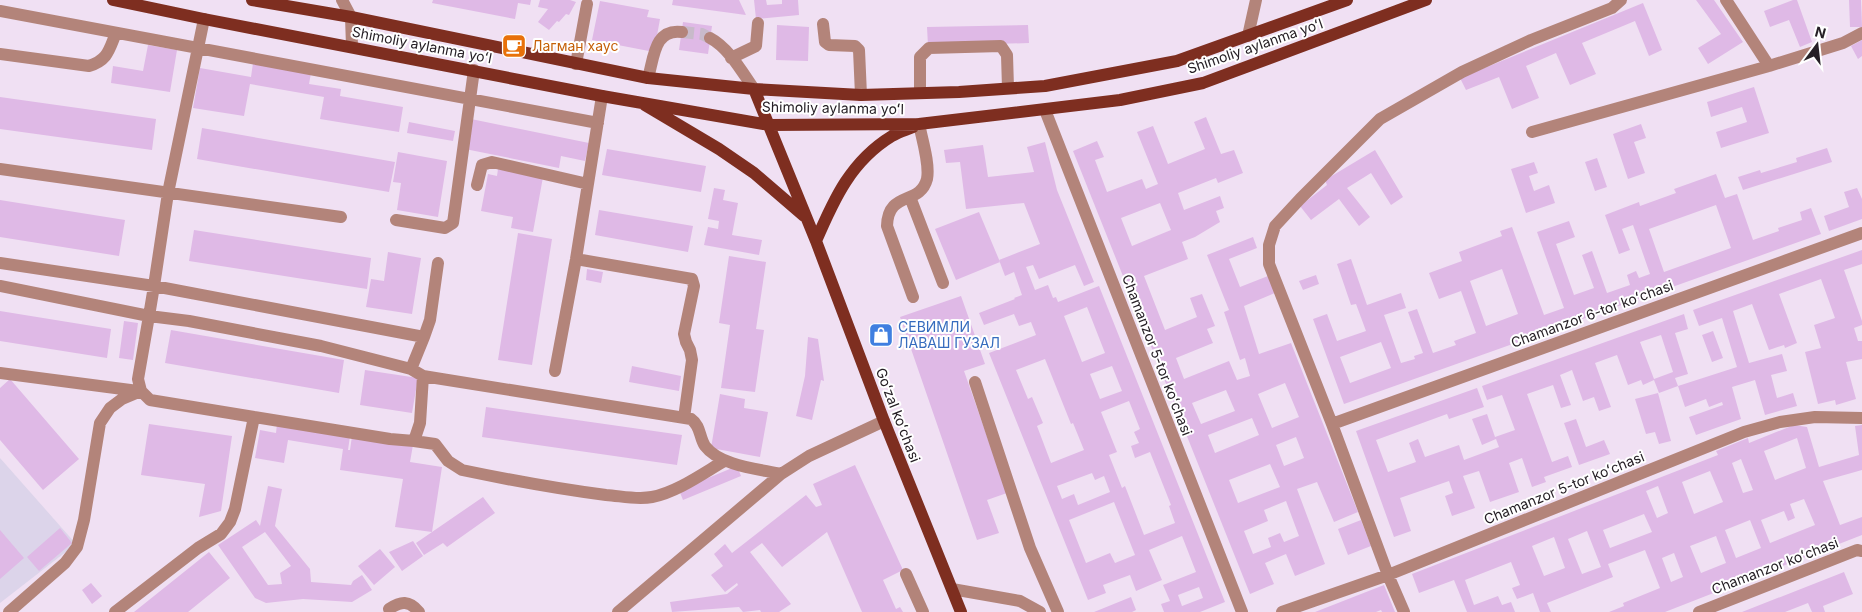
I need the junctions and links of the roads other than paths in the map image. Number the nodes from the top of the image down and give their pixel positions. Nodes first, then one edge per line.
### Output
1 (113, 0) edge
2 (252, 0) edge
3 (342, 0) edge
4 (1256, 0) edge
5 (1347, 0) edge
6 (1426, 0) edge
7 (1621, 0) edge
8 (1726, 0) edge
9 (587, 4) dead end
10 (0, 11) edge
11 (351, 17) junction
12 (204, 19) junction
13 (758, 24) dead end
14 (823, 24) dead end
15 (682, 32) tunnel mouth
16 (116, 33) junction
17 (1862, 33) edge
18 (1248, 36) junction
19 (710, 38) tunnel mouth
20 (352, 46) junction
21 (197, 49) junction
22 (0, 54) edge
23 (731, 58) junction
24 (576, 64) junction
25 (1769, 66) junction
26 (474, 70) junction
27 (648, 78) junction
28 (754, 88) junction
29 (1008, 88) junction
30 (920, 93) junction
31 (860, 95) junction
32 (602, 96) junction
33 (470, 100) junction
34 (640, 102) junction
35 (1045, 110) junction
36 (598, 123) junction
37 (919, 124) junction
38 (769, 125) junction
39 (1532, 132) dead end
40 (0, 169) edge
41 (588, 184) junction
42 (477, 185) dead end
43 (168, 193) junction
44 (910, 197) junction
45 (341, 217) dead end
46 (806, 217) junction
47 (396, 220) dead end
48 (1862, 234) edge
49 (816, 240) junction
50 (576, 259) junction
51 (0, 263) edge
52 (438, 263) dead end
53 (943, 283) dead end
54 (0, 286) edge
55 (154, 286) junction
56 (913, 297) dead end
57 (149, 316) junction
58 (424, 337) junction
59 (411, 368) junction
60 (555, 371) dead end
61 (0, 373) edge
62 (423, 376) junction
63 (975, 382) dead end
64 (141, 391) junction
65 (254, 417) junction
66 (684, 418) junction
67 (1862, 418) edge
68 (884, 422) junction
69 (1332, 424) junction
70 (414, 441) junction
71 (724, 461) junction
72 (782, 474) junction
73 (1862, 551) edge
74 (906, 574) dead end
75 (1388, 575) junction
76 (952, 589) junction
77 (389, 609) dead end
78 (8, 612) edge
79 (115, 612) edge
80 (419, 612) edge
81 (618, 612) edge
82 (923, 612) edge
83 (961, 612) edge
84 (1040, 612) edge
85 (1058, 612) edge
86 (1242, 612) edge
87 (1282, 612) edge
88 (1404, 612) edge
89 (1699, 612) edge

1 - 12 main road, Shimoliy aylanma yoʻl
2 - 11 main road, Shimoliy aylanma yoʻl
3 - 11 street
4 - 18 street
5 - 18 main road, Shimoliy aylanma yoʻl
6 - 35 main road, Shimoliy aylanma yoʻl
7 - 69 street
8 - 25 street
9 - 24 street
10 - 16 street
11 - 20 street
11 - 24 main road, Shimoliy aylanma yoʻl
12 - 20 main road, Shimoliy aylanma yoʻl
12 - 21 street
13 - 23 street
14 - 31 street
15 - 27 street
16 - 21 street
16 - 22 street
17 - 25 street
18 - 29 main road, Shimoliy aylanma yoʻl
19 - 23 street
20 - 26 main road, Shimoliy aylanma yoʻl
21 - 33 street
21 - 43 street
23 - 28 street
24 - 27 main road, Shimoliy aylanma yoʻl
25 - 39 street
26 - 32 main road, Shimoliy aylanma yoʻl
26 - 33 street
27 - 28 main road, Shimoliy aylanma yoʻl
28 - 31 main road, Shimoliy aylanma yoʻl
28 - 38 main road, Goʻzal koʻchasi
29 - 30 main road, Shimoliy aylanma yoʻl
29 - 30 street
30 - 31 main road, Shimoliy aylanma yoʻl
32 - 34 main road, Shimoliy aylanma yoʻl
32 - 36 street
33 - 36 street
33 - 47 street
34 - 38 main road, Shimoliy aylanma yoʻl
34 - 46 main road
35 - 37 main road, Shimoliy aylanma yoʻl
35 - 86 street, Chamanzor 5-tor koʻchasi
36 - 41 street
37 - 38 main road, Shimoliy aylanma yoʻl
37 - 44 street
37 - 49 main road
38 - 46 main road, Goʻzal koʻchasi
40 - 43 street
41 - 42 street
41 - 50 street
43 - 45 street
43 - 55 street
44 - 53 street
44 - 56 street
46 - 49 main road, Goʻzal koʻchasi
48 - 69 street, Chamanzor 6-tor koʻchasi
49 - 68 main road, Goʻzal koʻchasi
50 - 60 street
50 - 66 street
51 - 55 street
52 - 58 street
54 - 57 street
55 - 57 street
55 - 58 street
57 - 59 street
57 - 64 street
58 - 59 street
59 - 62 street
61 - 64 street
62 - 66 street
62 - 70 street
63 - 85 street
64 - 65 street
64 - 78 street
65 - 70 street
65 - 79 street
66 - 71 street
67 - 75 street, Chamanzor 5-tor koʻchasi
68 - 72 street
68 - 76 main road, Goʻzal koʻchasi
69 - 75 street
70 - 71 street
71 - 72 street
72 - 81 street
73 - 89 street, Chamanzor koʻchasi
74 - 82 street
75 - 87 street, Chamanzor 5-tor koʻchasi
75 - 88 street
76 - 83 main road, Goʻzal koʻchasi
76 - 84 street
77 - 80 street

